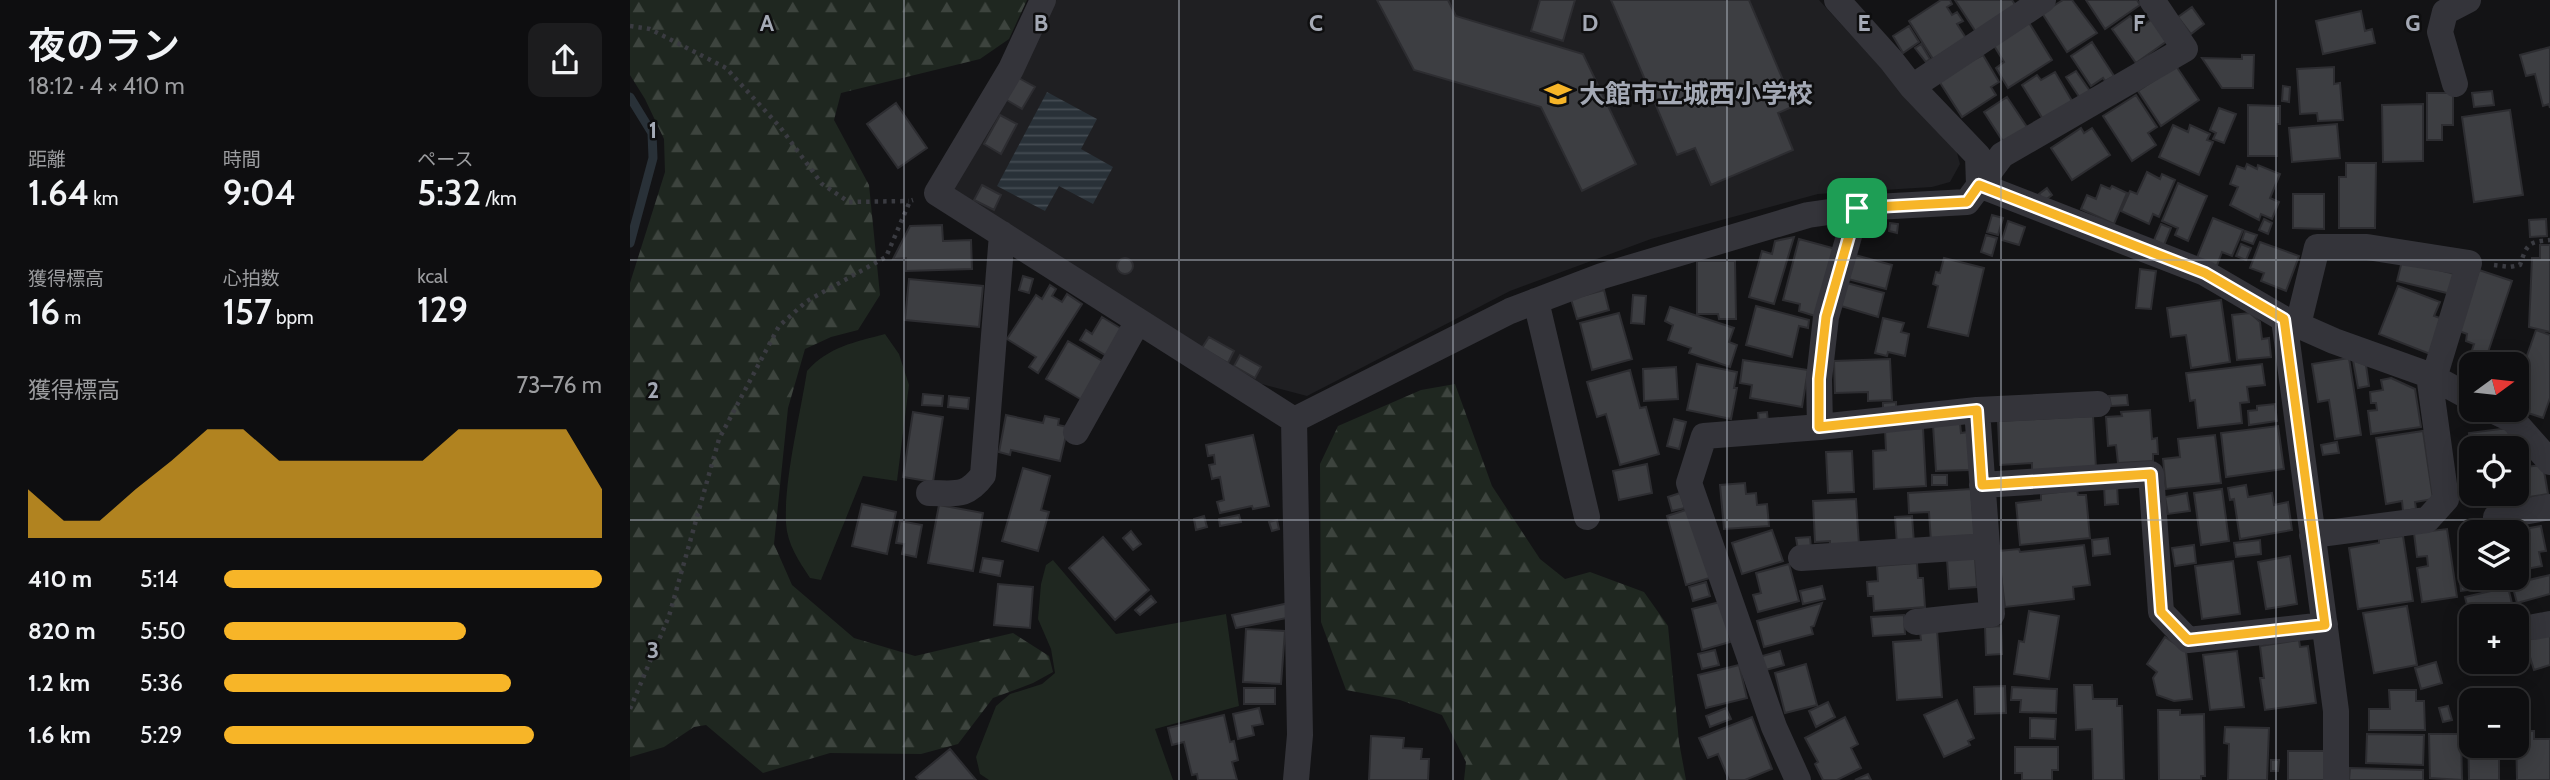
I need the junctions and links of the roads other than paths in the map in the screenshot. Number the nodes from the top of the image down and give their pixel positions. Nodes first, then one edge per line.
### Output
1 (1043, 0) edge
2 (1837, 0) edge
3 (2043, 0) edge
4 (2152, 0) edge
5 (2468, 0) edge
6 (2455, 84) dead end
7 (1912, 87) junction
8 (1979, 185) junction
9 (1857, 208) junction
10 (1002, 234) junction
11 (1536, 301) junction
12 (1138, 321) junction
13 (2291, 322) junction
14 (2432, 377) junction
15 (2459, 392) edge
16 (2098, 404) dead end
17 (1977, 410) junction
18 (1294, 420) junction
19 (2515, 422) edge
20 (1819, 427) junction
21 (1076, 432) dead end
22 (2550, 462) edge
23 (1982, 485) junction
24 (929, 494) dead end
25 (2550, 507) edge
26 (1587, 517) dead end
27 (2496, 517) dead end
28 (2312, 535) junction
29 (1987, 546) junction
30 (1801, 558) dead end
31 (1916, 622) dead end
32 (2325, 625) junction
33 (1296, 780) edge
34 (1798, 780) edge
35 (2336, 780) edge

1 - 10 street
2 - 7 street
3 - 7 street
4 - 8 street
5 - 6 street
7 - 8 street
8 - 9 street
8 - 13 street
9 - 11 street
9 - 20 street
10 - 12 street
10 - 24 street
11 - 18 street
11 - 26 street
12 - 18 street
12 - 21 street
13 - 14 street
13 - 14 street
13 - 28 street
14 - 15 street
14 - 28 street
16 - 17 street
17 - 20 street
17 - 23 street
18 - 33 street
19 - 22 street
20 - 34 street
23 - 29 street
23 - 32 street
25 - 27 street
28 - 32 street
29 - 30 street
29 - 31 street
32 - 35 street

